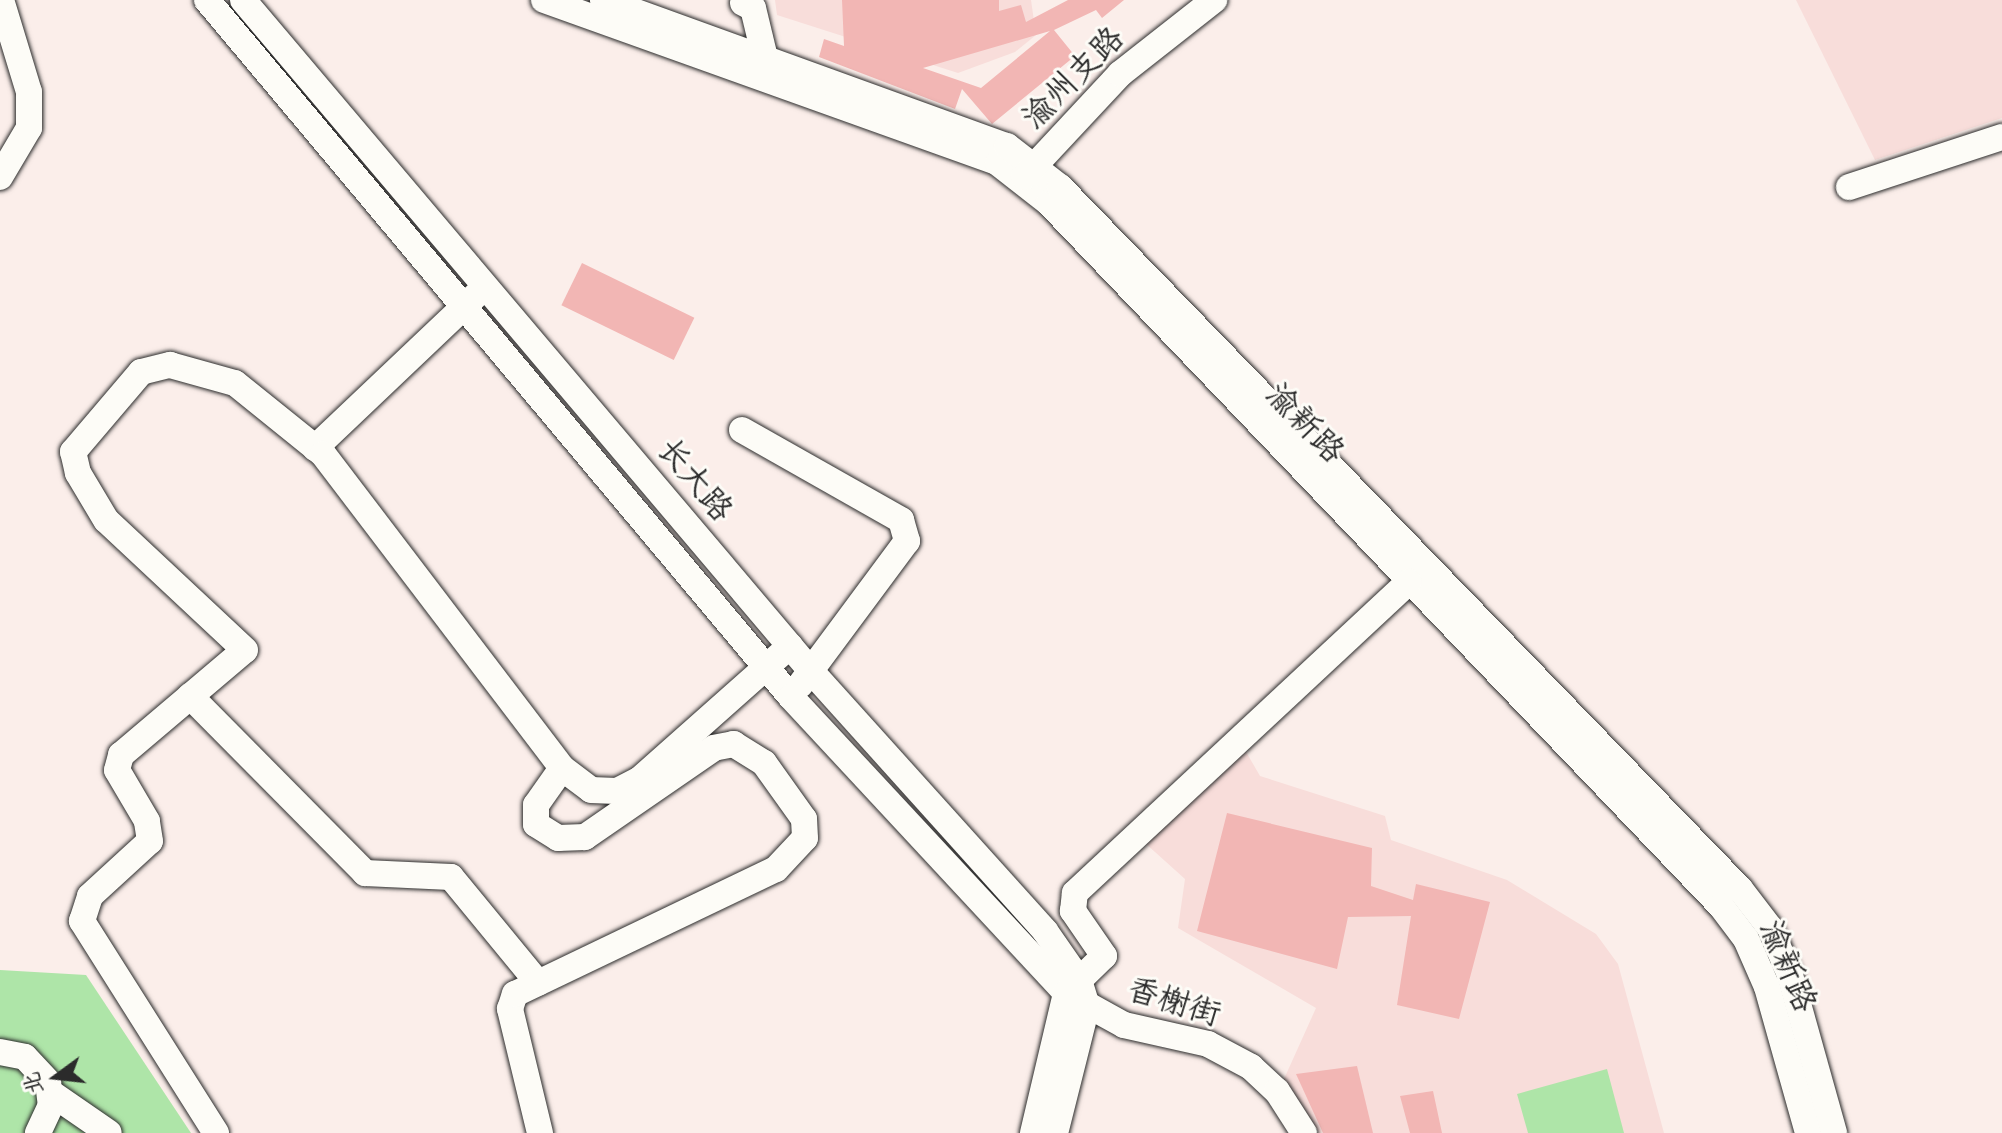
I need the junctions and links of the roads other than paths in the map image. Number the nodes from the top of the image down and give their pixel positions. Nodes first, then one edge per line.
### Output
1 (1, 0) edge
2 (207, 0) edge
3 (243, 0) edge
4 (268, 0) edge
5 (544, 0) edge
6 (1212, 1) edge
7 (620, 2) edge
8 (743, 3) dead end
9 (278, 40) junction
10 (765, 58) junction
11 (2002, 137) edge
12 (1028, 172) junction
13 (0, 177) edge
14 (1849, 187) dead end
15 (487, 285) junction
16 (464, 307) junction
17 (742, 430) dead end
18 (315, 448) junction
19 (1409, 582) junction
20 (790, 646) junction
21 (765, 667) junction
22 (811, 671) junction
23 (190, 696) junction
24 (791, 697) junction
25 (562, 768) junction
26 (538, 983) junction
27 (1077, 993) junction
28 (0, 1052) edge
29 (51, 1093) junction
30 (38, 1133) edge
31 (109, 1133) edge
32 (216, 1133) edge
33 (540, 1133) edge
34 (1033, 1133) edge
35 (1055, 1133) edge
36 (1304, 1133) edge
37 (1808, 1133) edge
38 (1834, 1133) edge

1 - 13 street
2 - 16 street, 长大路
3 - 9 street, 长大路
4 - 9 street
5 - 12 street, 渝新路
6 - 12 street, 渝州支路
7 - 10 street, 渝新路
8 - 10 street
9 - 15 street, 长大路
10 - 12 street, 渝新路
11 - 14 street
12 - 19 street, 渝新路
12 - 38 street, 渝新路
15 - 16 street
15 - 20 street, 长大路
16 - 18 street
16 - 21 street, 长大路
17 - 22 street
18 - 23 street
18 - 25 street
19 - 27 street
19 - 37 street, 渝新路
20 - 21 street
20 - 22 street, 长大路
21 - 24 street, 长大路
21 - 25 street
22 - 24 street
22 - 27 street, 长大路
23 - 26 street
23 - 32 street
24 - 27 street, 长大路
25 - 26 street
26 - 33 street
27 - 34 street
27 - 35 street, 香榭街
27 - 36 street, 香榭街
28 - 29 street
29 - 30 street
29 - 31 street

